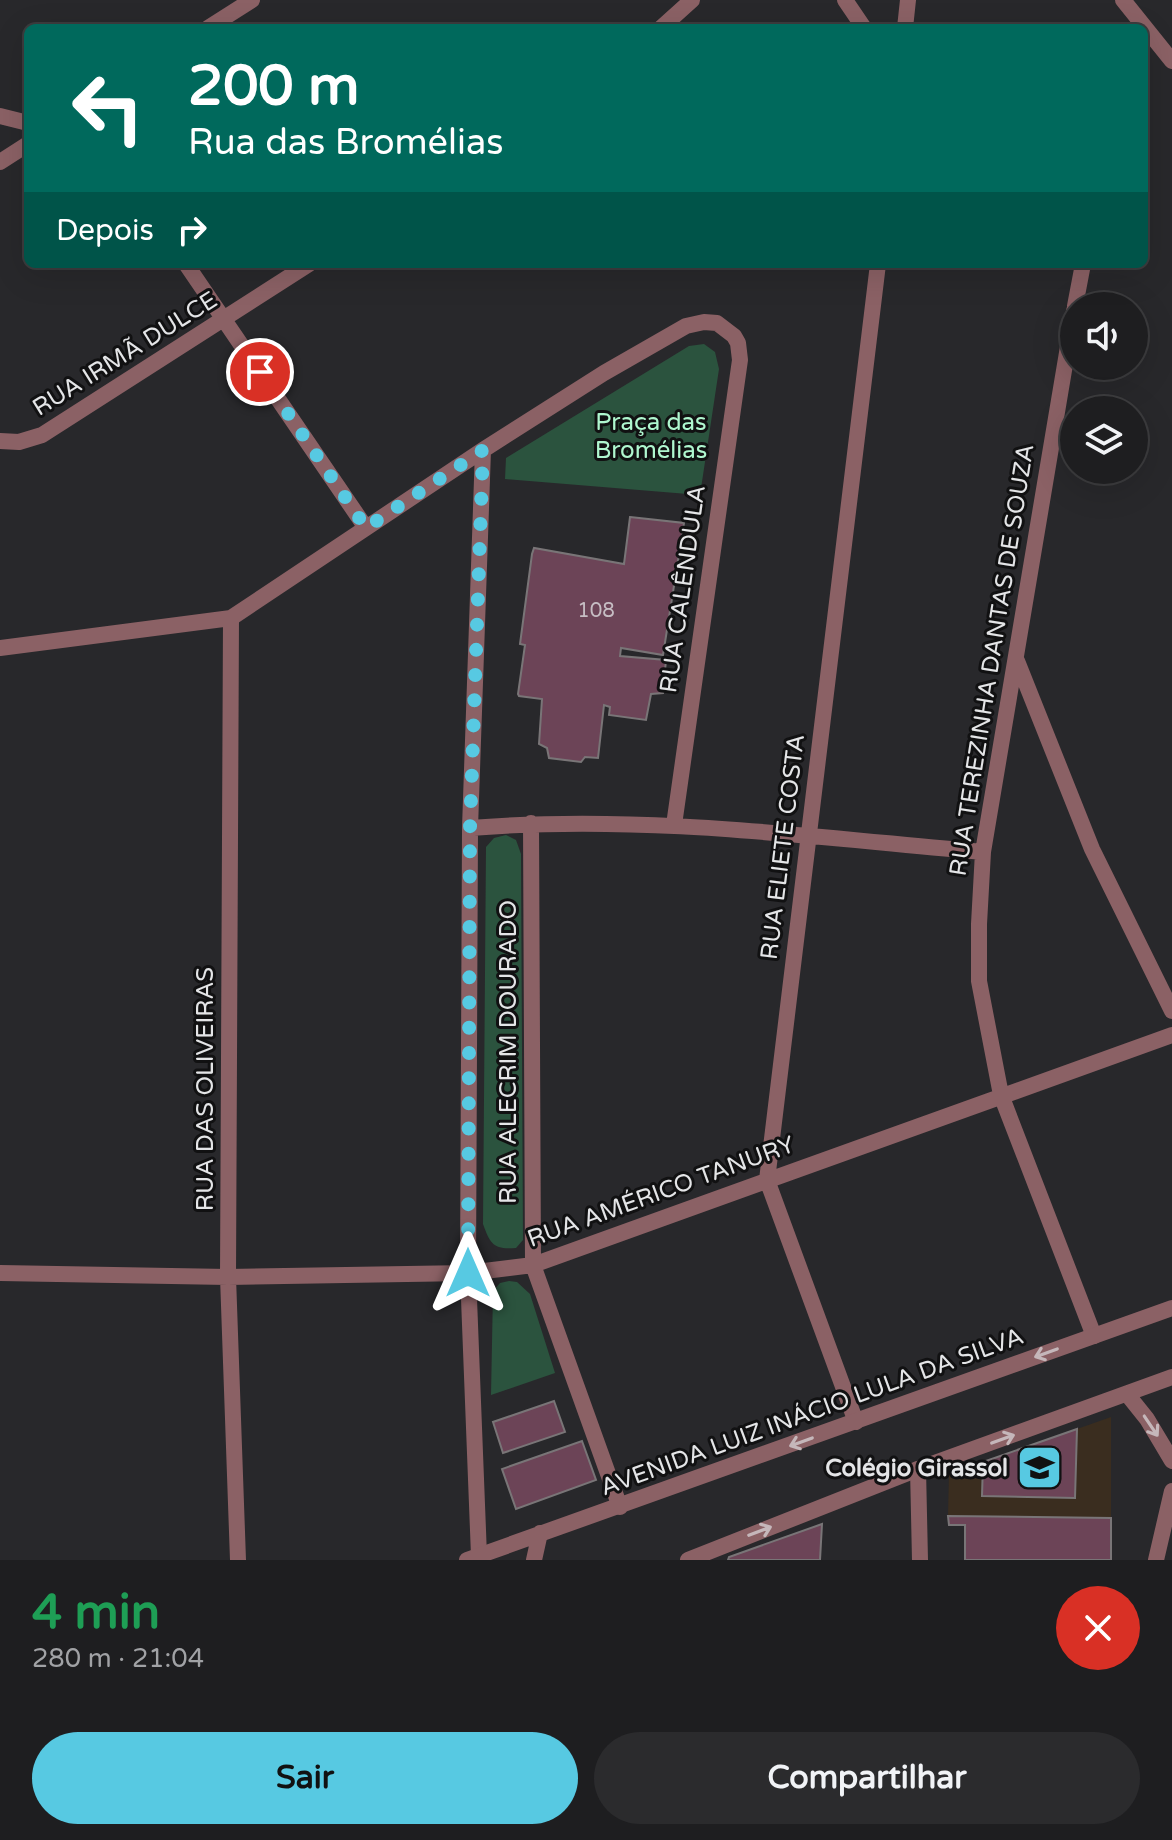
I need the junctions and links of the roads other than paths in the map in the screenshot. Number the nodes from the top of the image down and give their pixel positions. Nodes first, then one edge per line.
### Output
1 (252, 0) edge
2 (692, 0) edge
3 (845, 0) edge
4 (908, 0) edge
5 (1128, 3) edge
6 (214, 24) edge
7 (665, 24) edge
8 (861, 24) edge
9 (905, 24) edge
10 (1127, 24) edge
11 (1144, 24) edge
12 (1148, 29) edge
13 (1172, 61) edge
14 (0, 116) edge
15 (24, 122) edge
16 (24, 147) edge
17 (0, 162) edge
18 (189, 268) edge
19 (303, 268) edge
20 (878, 268) edge
21 (1082, 268) edge
22 (1077, 292) edge
23 (224, 320) junction
24 (1062, 380) edge
25 (0, 441) edge
26 (483, 450) junction
27 (366, 528) junction
28 (231, 618) junction
29 (0, 648) edge
30 (1016, 659) junction
31 (531, 823) junction
32 (674, 825) junction
33 (470, 828) junction
34 (809, 837) junction
35 (983, 852) junction
36 (1172, 1011) edge
37 (1172, 1035) edge
38 (1001, 1095) junction
39 (767, 1180) junction
40 (533, 1265) junction
41 (0, 1273) edge
42 (468, 1273) junction
43 (228, 1277) junction
44 (1172, 1308) edge
45 (1094, 1336) junction
46 (1172, 1377) edge
47 (1127, 1394) junction
48 (856, 1422) junction
49 (1172, 1461) edge
50 (918, 1469) junction
51 (1172, 1491) edge
52 (620, 1507) junction
53 (540, 1533) junction
54 (704, 1557) edge
55 (473, 1558) edge
56 (238, 1560) edge
57 (534, 1560) edge
58 (688, 1560) edge
59 (920, 1560) edge
60 (1156, 1560) edge

1 - 6 street
2 - 7 street
3 - 8 street
4 - 9 street
5 - 10 street
5 - 11 street
12 - 13 street
14 - 15 street
16 - 17 street
18 - 23 street
19 - 23 street, RUA IRMÃ DULCE
20 - 34 street, RUA ELIETE COSTA
21 - 22 street, RUA TEREZINHA DANTAS DE SOUZA
23 - 25 street, RUA IRMÃ DULCE
23 - 27 street
24 - 30 street, RUA TEREZINHA DANTAS DE SOUZA
26 - 27 street
26 - 32 street, RUA CALÊNDULA
26 - 33 street
27 - 28 street
28 - 29 street
28 - 43 street, RUA DAS OLIVEIRAS
30 - 35 street, RUA TEREZINHA DANTAS DE SOUZA
30 - 36 street
31 - 32 street
31 - 33 street
31 - 40 street, RUA ALECRIM DOURADO
32 - 34 street
33 - 42 street
34 - 35 street
34 - 39 street, RUA ELIETE COSTA
35 - 38 street, RUA TEREZINHA DANTAS DE SOUZA
37 - 38 street, RUA AMÉRICO TANURY
38 - 39 street, RUA AMÉRICO TANURY
38 - 45 street, RUA TEREZINHA DANTAS DE SOUZA
39 - 40 street, RUA AMÉRICO TANURY
39 - 48 street, RUA ELIETE COSTA
40 - 42 street, RUA AMÉRICO TANURY
40 - 52 street, RUA ALECRIM DOURADO
41 - 43 street, RUA AMÉRICO TANURY
42 - 43 street, RUA AMÉRICO TANURY
42 - 55 street
43 - 56 street, RUA DAS OLIVEIRAS
44 - 45 street, AVENIDA LUIZ INÁCIO LULA DA SILVA
45 -> 48 street, AVENIDA LUIZ INÁCIO LULA DA SILVA
46 - 47 street
47 -> 49 street
50 -> 47 street
48 -> 52 street, AVENIDA LUIZ INÁCIO LULA DA SILVA
54 -> 50 street
50 - 59 street
51 - 60 street
52 - 53 street, AVENIDA LUIZ INÁCIO LULA DA SILVA
53 - 55 street, AVENIDA LUIZ INÁCIO LULA DA SILVA
53 - 57 street
54 - 58 street

